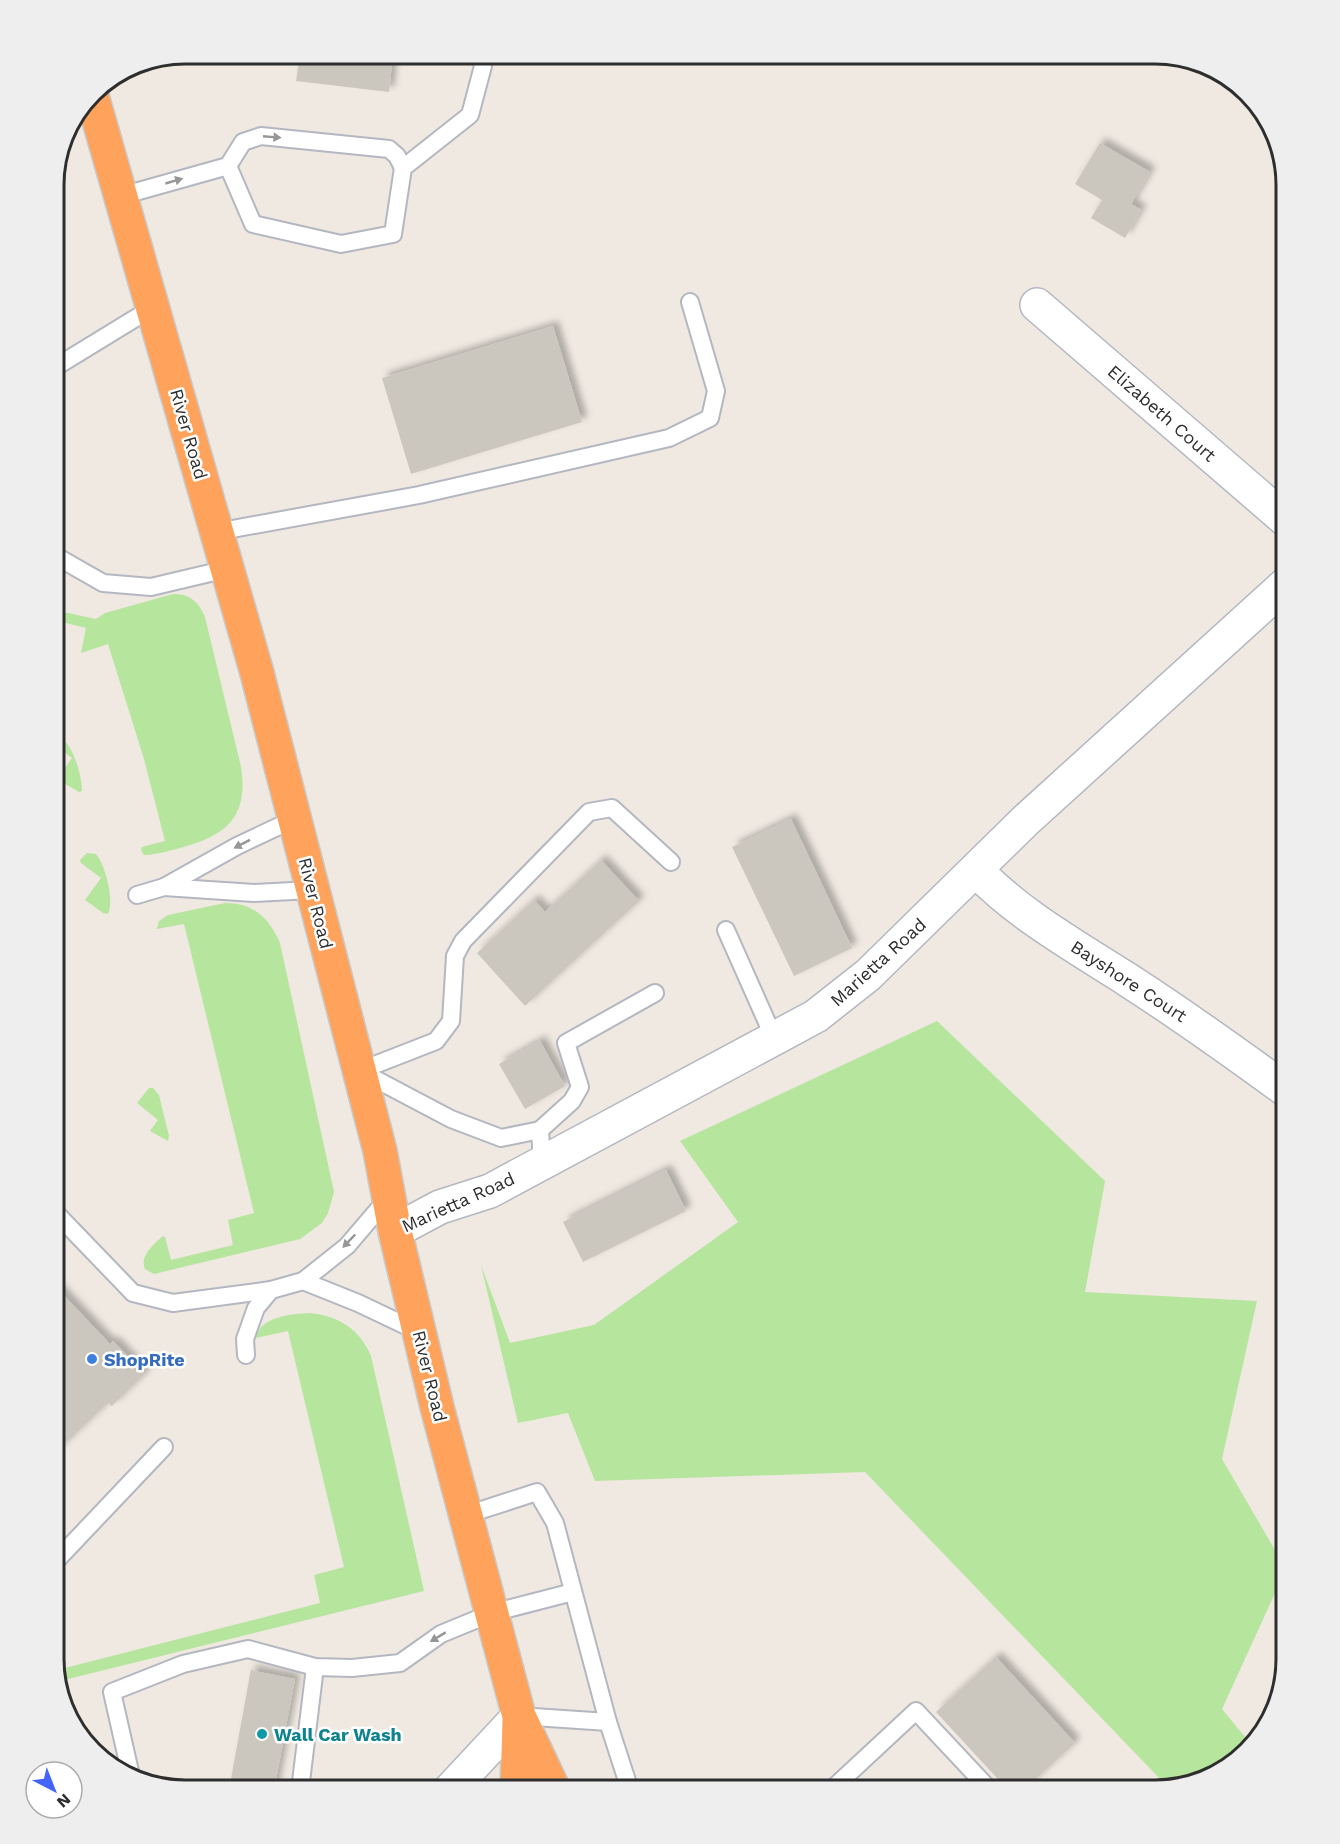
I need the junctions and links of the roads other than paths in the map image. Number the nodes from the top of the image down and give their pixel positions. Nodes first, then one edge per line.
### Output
1 (482, 64) edge
2 (95, 106) edge
3 (228, 166) junction
4 (403, 168) junction
5 (121, 196) junction
6 (690, 302) dead end
7 (1037, 305) dead end
8 (153, 308) junction
9 (65, 361) edge
10 (1276, 511) edge
11 (216, 532) junction
12 (65, 561) edge
13 (227, 569) junction
14 (1276, 593) edge
15 (294, 819) junction
16 (671, 862) dead end
17 (976, 870) junction
18 (164, 887) junction
19 (312, 890) junction
20 (137, 895) dead end
21 (726, 930) dead end
22 (655, 993) dead end
23 (774, 1038) junction
24 (359, 1071) junction
25 (1276, 1083) edge
26 (540, 1130) junction
27 (542, 1163) junction
28 (388, 1198) junction
29 (64, 1222) edge
30 (394, 1231) junction
31 (303, 1281) junction
32 (271, 1290) junction
33 (419, 1332) junction
34 (246, 1355) dead end
35 (164, 1447) dead end
36 (466, 1515) junction
37 (64, 1552) edge
38 (573, 1592) junction
39 (492, 1613) junction
40 (315, 1667) junction
41 (519, 1716) junction
42 (608, 1722) junction
43 (129, 1765) edge
44 (301, 1779) edge
45 (460, 1779) edge
46 (517, 1779) edge
47 (549, 1779) edge
48 (627, 1779) edge
49 (842, 1780) edge
50 (980, 1780) edge

1 - 4 lane
2 - 5 highway, River Road
3 -> 4 lane
3 - 4 lane
5 -> 3 lane
5 - 8 highway, River Road
6 - 11 lane
7 - 10 street, Elizabeth Court
8 - 9 lane
8 - 11 highway, River Road
11 - 13 highway, River Road
12 - 13 lane
13 - 15 highway, River Road
14 - 17 street, Marietta Road
15 -> 18 lane
15 - 19 highway, River Road
16 - 24 lane
17 - 23 street, Marietta Road
17 - 25 street, Bayshore Court
18 - 19 lane
18 - 20 lane
19 - 24 highway, River Road
21 - 23 lane
22 - 26 lane
23 - 27 street, Marietta Road
24 - 26 lane
24 - 28 highway, River Road
26 - 27 lane
27 - 30 street, Marietta Road
28 - 30 highway, River Road
28 -> 31 lane
29 - 32 lane
30 - 33 highway, River Road
31 - 32 lane
31 - 33 lane
32 - 34 lane
33 - 36 highway, River Road
35 - 37 lane
36 - 38 lane
36 - 39 highway, River Road
38 - 39 lane
38 - 42 lane
39 -> 40 lane
39 - 41 highway, River Road
40 - 43 lane
40 - 44 lane
41 - 42 lane
41 - 45 street
41 - 46 highway, River Road
41 - 47 highway, River Road
42 - 48 lane
49 - 50 lane

